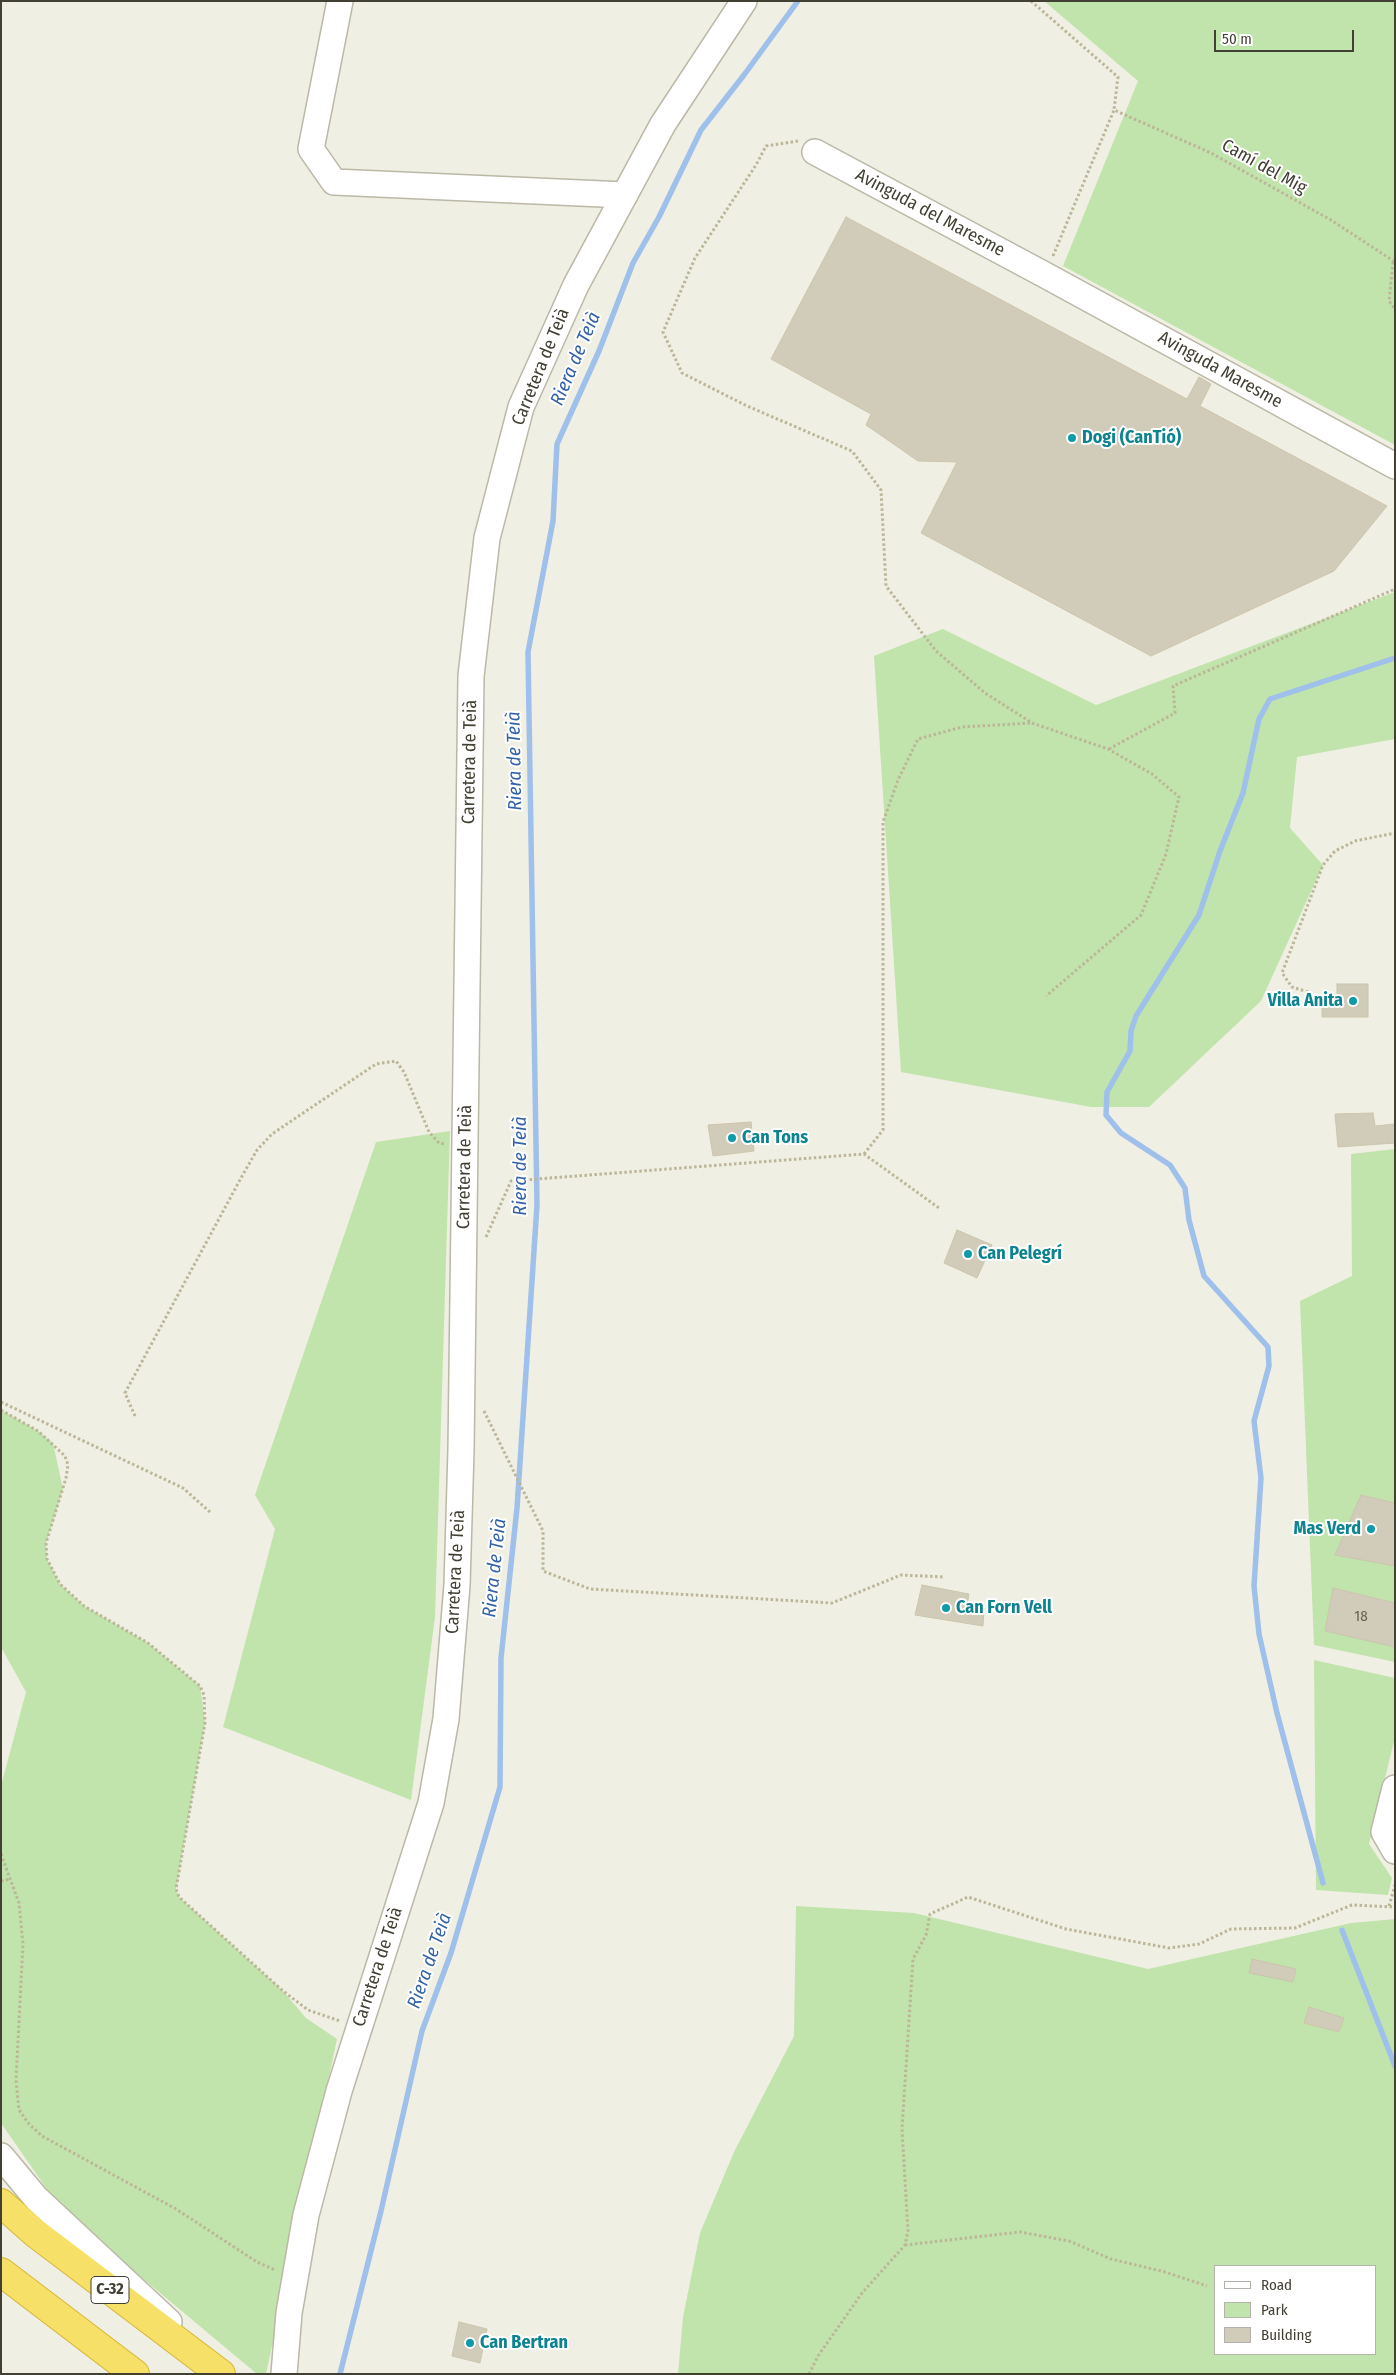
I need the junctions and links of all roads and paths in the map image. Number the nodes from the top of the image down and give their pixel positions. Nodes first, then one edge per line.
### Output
1 (340, 1) edge
2 (1031, 1) edge
3 (729, 10) edge
4 (1114, 110) junction
5 (815, 152) joint
6 (625, 195) junction
7 (1394, 262) edge
8 (1045, 274) junction
9 (1395, 309) edge
10 (1395, 466) edge
11 (1395, 589) edge
12 (1032, 723) junction
13 (1108, 749) junction
14 (1395, 833) edge
15 (1308, 992) dead end
16 (1046, 996) dead end
17 (465, 1145) junction
18 (864, 1154) junction
19 (939, 1208) dead end
20 (484, 1243) dead end
21 (1, 1402) edge
22 (1, 1410) edge
23 (484, 1410) dead end
24 (135, 1416) dead end
25 (210, 1512) dead end
26 (945, 1577) dead end
27 (1395, 1788) edge
28 (1395, 1851) edge
29 (1, 1854) edge
30 (10, 1879) junction
31 (1, 1880) edge
32 (1395, 1885) edge
33 (1389, 1906) junction
34 (1395, 1906) edge
35 (359, 2029) junction
36 (1, 2156) edge
37 (1, 2204) edge
38 (905, 2245) junction
39 (1, 2272) edge
40 (295, 2280) junction
41 (1206, 2286) dead end
42 (135, 2374) edge
43 (222, 2374) edge
44 (284, 2374) edge
45 (809, 2374) edge

1 - 6 street
2 - 4 path
3 - 6 street, Carretera de Teià
4 - 7 path, Camí del Mig
4 - 8 path
5 - 8 street, Avinguda del Maresme
5 - 12 path
6 - 17 street, Carretera de Teià
7 - 9 path
8 - 10 street, Avinguda Maresme
11 - 13 path
12 - 13 path
12 - 18 path
13 - 16 path
14 - 15 path
17 - 24 path
17 - 35 street, Carretera de Teià
18 - 19 path
18 - 20 path
21 - 25 path
22 - 35 path
23 - 26 path
27 - 28 street
29 - 30 path
30 - 31 path
30 - 40 path
32 - 33 path
33 - 34 path
33 - 38 path
35 - 40 street, Carretera de Teià
36 - 43 street
37 - 43 highway, C-32
38 - 41 path
38 - 45 path
39 - 42 highway
40 - 44 street, Carretera de Teià

